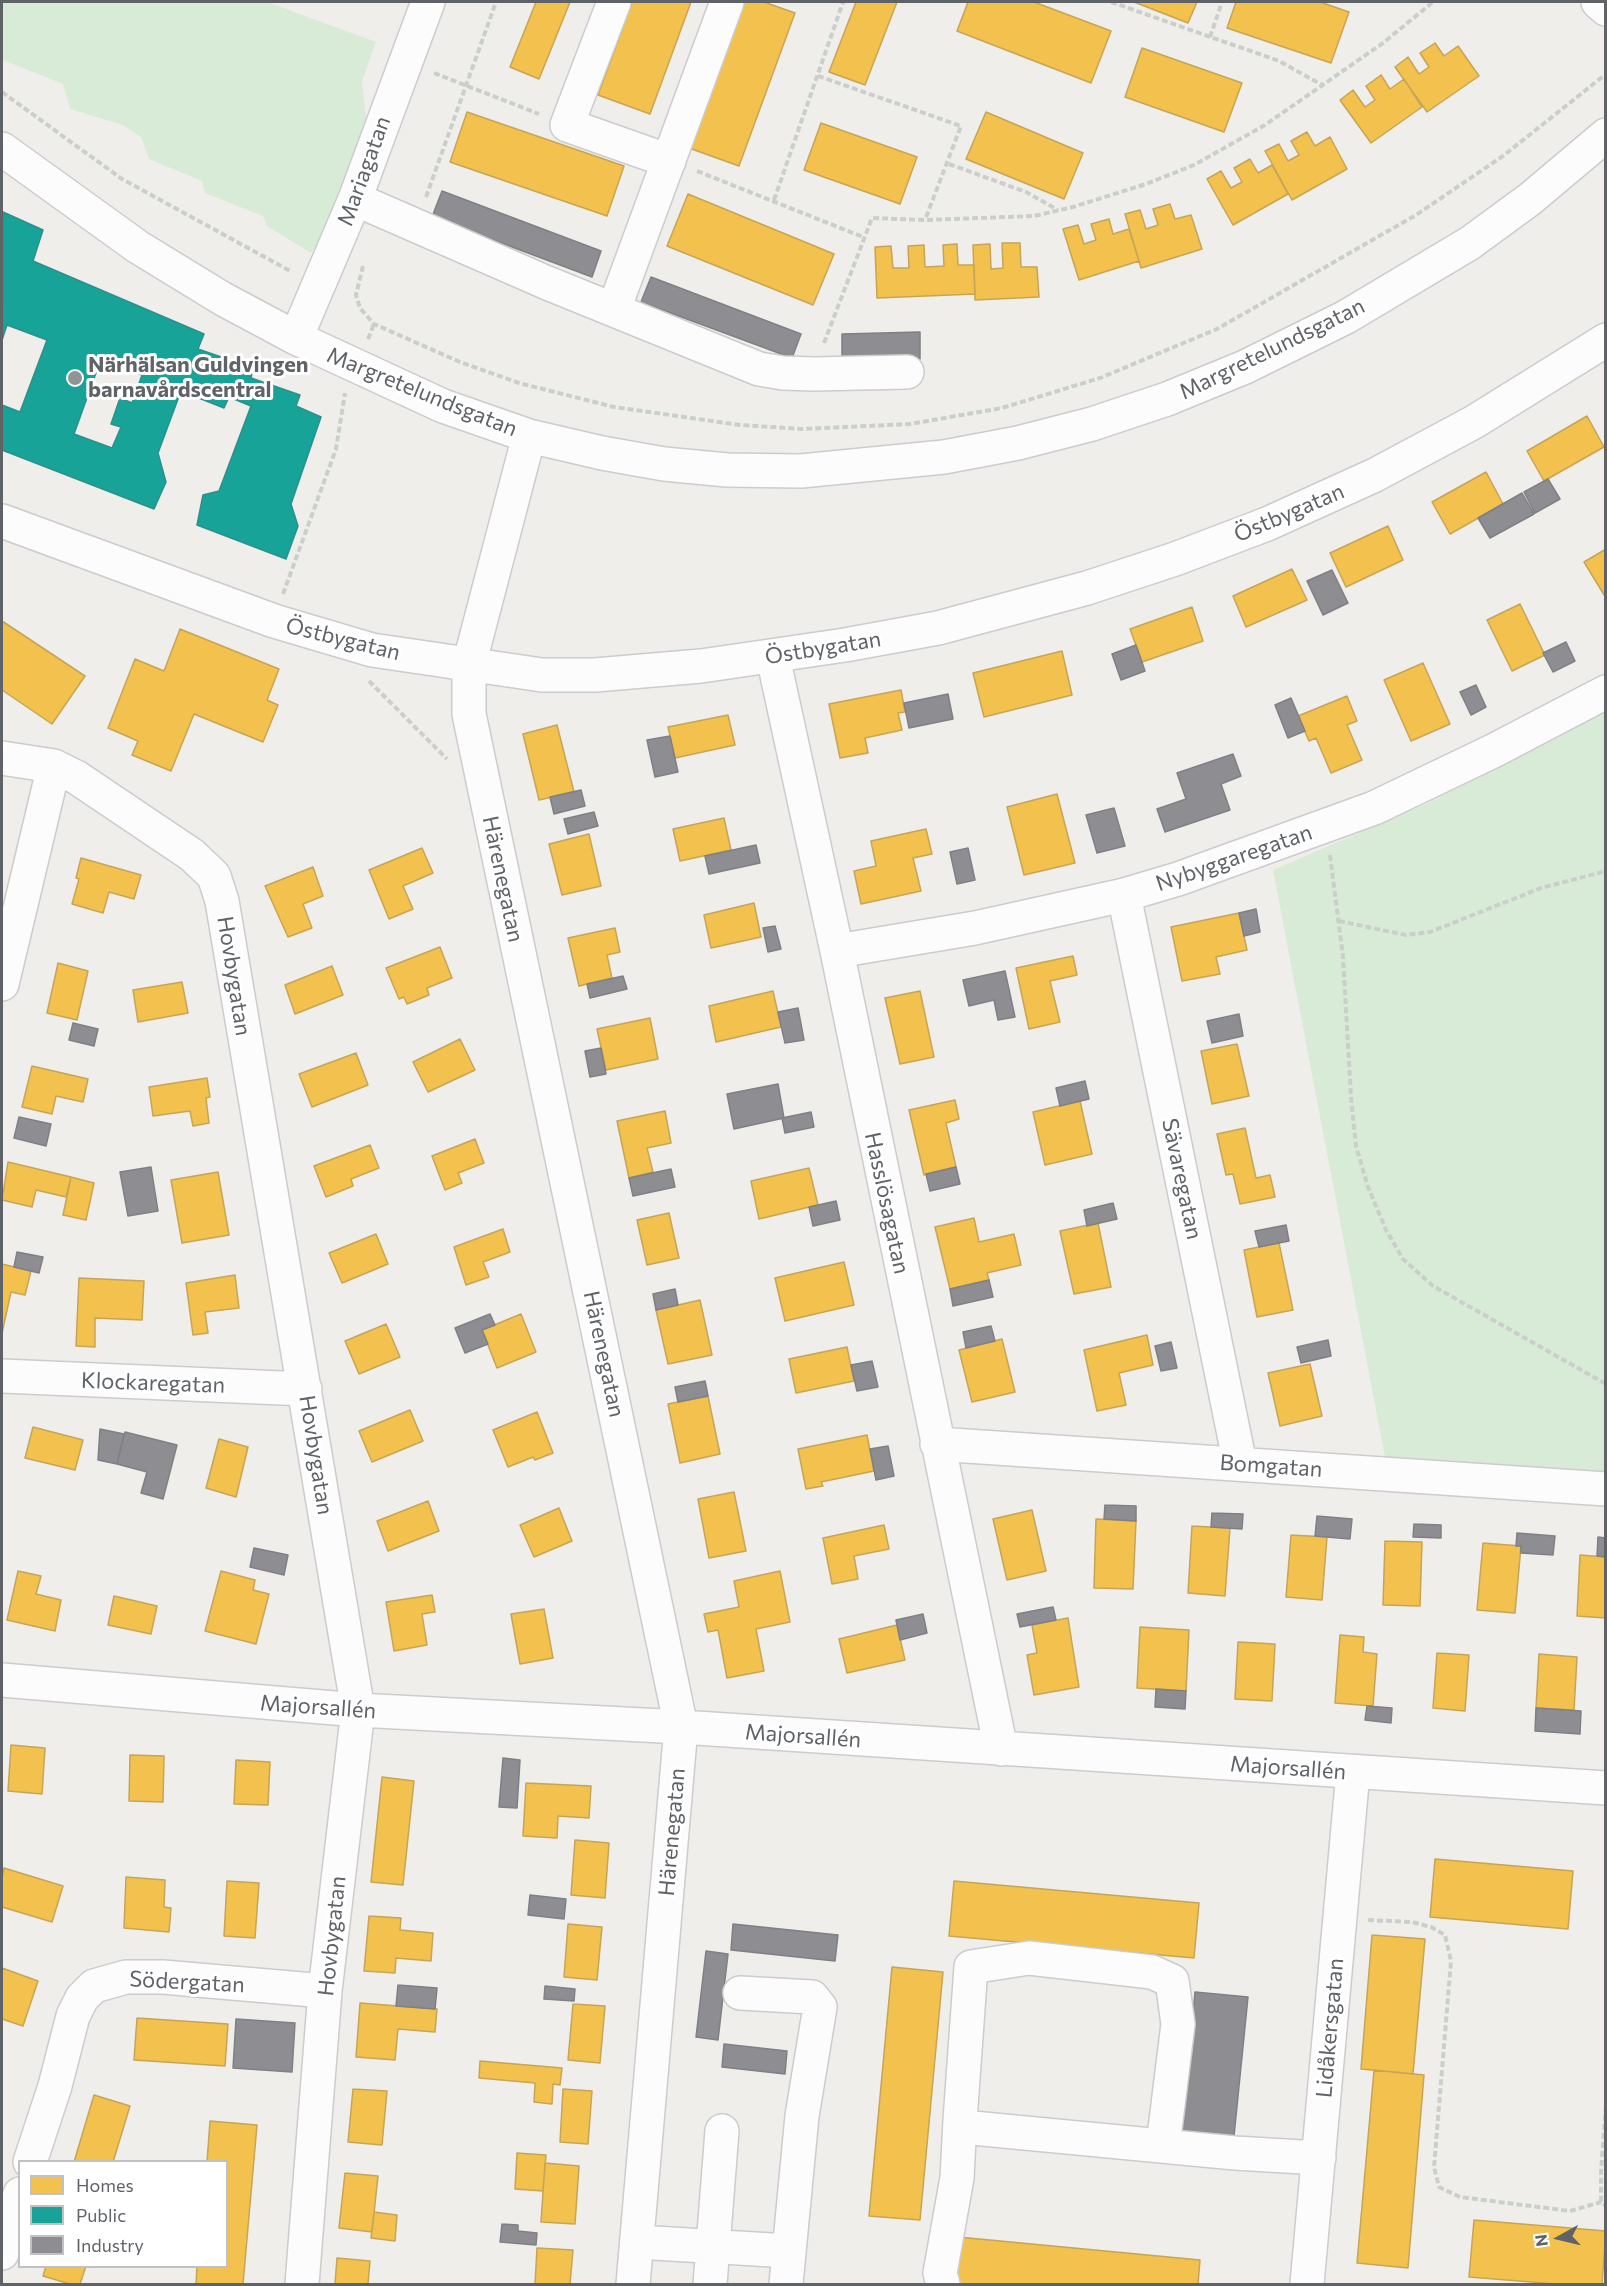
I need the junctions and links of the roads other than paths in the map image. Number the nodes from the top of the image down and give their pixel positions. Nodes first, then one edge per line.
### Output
1 (428, 2) edge
2 (614, 2) edge
3 (727, 2) edge
4 (1598, 2) edge
5 (1605, 9) edge
6 (1605, 135) edge
7 (2, 149) edge
8 (669, 161) junction
9 (356, 199) junction
10 (614, 309) junction
11 (296, 338) junction
12 (1605, 340) edge
13 (907, 372) dead end
14 (529, 436) junction
15 (2, 521) edge
16 (773, 657) junction
17 (469, 665) junction
18 (1605, 692) edge
19 (2, 758) edge
20 (54, 766) junction
21 (1124, 895) junction
22 (837, 951) junction
23 (2, 984) edge
24 (2, 1376) edge
25 (305, 1389) junction
26 (937, 1444) junction
27 (1240, 1464) junction
28 (1605, 1489) edge
29 (2, 1680) edge
30 (358, 1710) junction
31 (681, 1727) junction
32 (1001, 1749) junction
33 (1353, 1772) junction
34 (1605, 1788) edge
35 (325, 1991) junction
36 (740, 1993) dead end
37 (960, 2120) junction
38 (722, 2131) dead end
39 (1163, 2145) junction
40 (1319, 2158) junction
41 (31, 2160) edge
42 (18, 2201) edge
43 (637, 2242) junction
44 (713, 2247) junction
45 (789, 2251) junction
46 (2, 2253) edge
47 (302, 2284) edge
48 (633, 2284) edge
49 (710, 2284) edge
50 (786, 2284) edge
51 (943, 2284) edge
52 (1307, 2284) edge

1 - 9 street, Mariagatan
2 - 8 street
3 - 8 street
4 - 5 street
6 - 14 street, Margretelundsgatan
7 - 11 street, Margretelundsgatan
8 - 10 street
9 - 10 street
9 - 11 street, Mariagatan
10 - 13 street
11 - 14 street, Margretelundsgatan
12 - 16 street, Östbygatan
14 - 17 street, Härenegatan
15 - 17 street, Östbygatan
16 - 17 street, Östbygatan
16 - 22 street, Hasslösagatan
17 - 31 street, Härenegatan
18 - 21 street, Nybyggaregatan
19 - 20 street, Hovbygatan
20 - 23 street
20 - 25 street, Hovbygatan
21 - 22 street, Nybyggaregatan
21 - 27 street, Sävaregatan
22 - 26 street, Hasslösagatan
24 - 25 street, Klockaregatan
25 - 30 street, Hovbygatan
26 - 27 street, Bomgatan
26 - 32 street, Hasslösagatan
27 - 28 street, Bomgatan
29 - 30 street, Majorsallén
30 - 31 street, Majorsallén
30 - 35 street, Hovbygatan
31 - 32 street, Majorsallén
31 - 43 street, Härenegatan
32 - 33 street, Majorsallén
33 - 34 street, Majorsallén
33 - 40 street, Lidåkersgatan
35 - 41 street, Södergatan
35 - 47 street, Hovbygatan
36 - 45 street
37 - 39 street
37 - 39 street
37 - 51 street
38 - 44 street
39 - 40 street
40 - 52 street, Lidåkersgatan
42 - 46 street
43 - 44 street
43 - 48 street, Härenegatan
44 - 45 street
44 - 49 street
45 - 50 street

